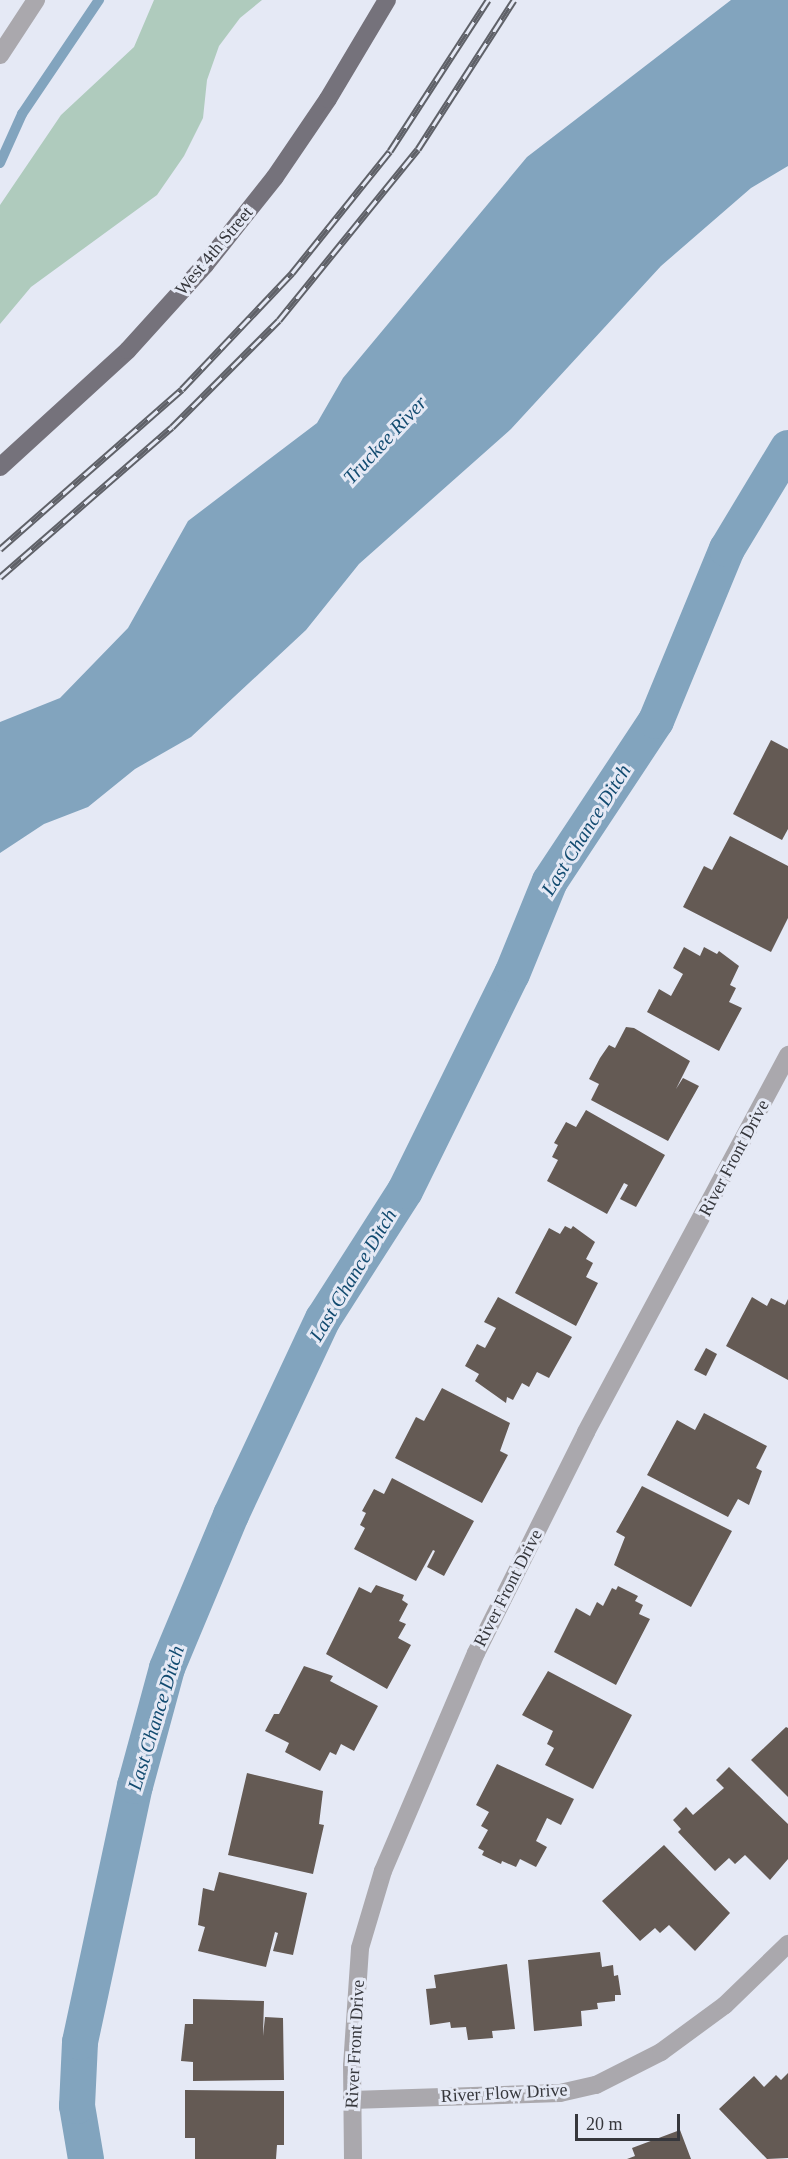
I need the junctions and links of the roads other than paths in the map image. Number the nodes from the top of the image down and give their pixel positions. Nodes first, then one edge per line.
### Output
1 (36, 0) edge
2 (387, 0) edge
3 (0, 55) edge
4 (0, 467) edge
5 (787, 1061) edge
6 (788, 1944) edge
7 (352, 2100) junction
8 (353, 2159) edge

1 - 3 street
2 - 4 main road, West 4th Street
5 - 7 street, River Front Drive
6 - 7 street, River Flow Drive
7 - 8 street, River Front Drive

